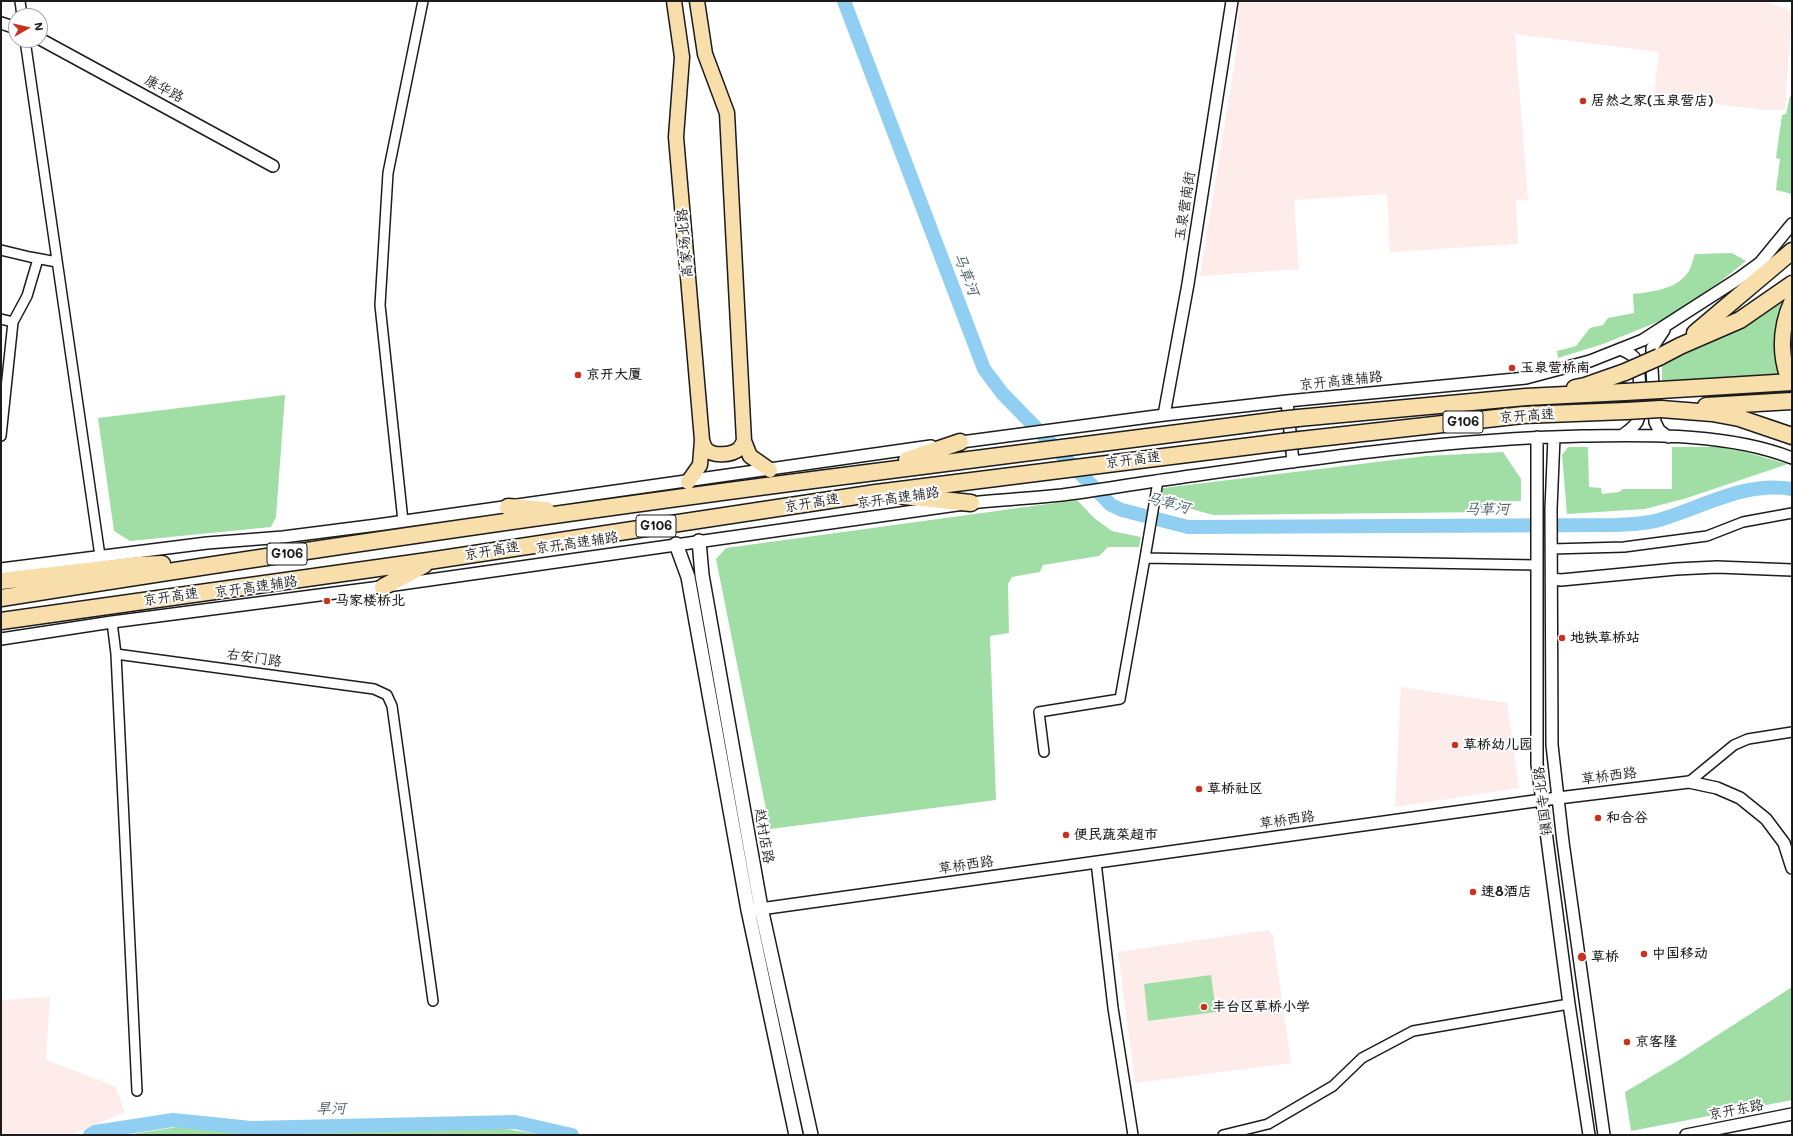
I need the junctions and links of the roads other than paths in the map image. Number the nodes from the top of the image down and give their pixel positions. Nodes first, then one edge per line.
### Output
1 (423, 1) edge
2 (674, 1) edge
3 (697, 1) edge
4 (1232, 1) edge
5 (48, 43) edge
6 (26, 48) edge
7 (273, 166) dead end
8 (1792, 224) edge
9 (1, 250) edge
10 (1792, 251) edge
11 (38, 259) junction
12 (56, 262) junction
13 (1792, 284) edge
14 (1792, 301) edge
15 (1, 319) edge
16 (13, 322) junction
17 (1670, 323) junction
18 (1680, 346) junction
19 (1620, 349) junction
20 (1790, 379) edge
21 (1526, 397) junction
22 (1287, 401) junction
23 (1792, 401) edge
24 (1661, 409) junction
25 (1164, 415) junction
26 (1623, 435) junction
27 (1, 436) edge
28 (1792, 436) edge
29 (1537, 437) junction
30 (1554, 437) junction
31 (1668, 437) junction
32 (702, 440) junction
33 (744, 441) junction
34 (960, 442) junction
35 (1792, 458) edge
36 (1293, 462) junction
37 (770, 470) junction
38 (873, 472) junction
39 (1158, 481) junction
40 (688, 482) junction
41 (876, 493) junction
42 (971, 502) junction
43 (508, 507) junction
44 (574, 513) junction
45 (1792, 513) edge
46 (403, 521) junction
47 (699, 540) junction
48 (676, 544) junction
49 (1551, 547) junction
50 (100, 556) junction
51 (1145, 558) junction
52 (435, 560) junction
53 (236, 561) junction
54 (1536, 565) junction
55 (1, 569) edge
56 (1792, 570) edge
57 (1552, 579) junction
58 (1, 581) edge
59 (383, 587) junction
60 (1, 598) edge
61 (1, 621) edge
62 (112, 622) junction
63 (1, 639) edge
64 (116, 654) junction
65 (1792, 732) edge
66 (1044, 752) dead end
67 (1689, 782) junction
68 (1558, 798) junction
69 (1542, 800) junction
70 (1096, 862) junction
71 (1792, 868) edge
72 (755, 909) junction
73 (433, 1001) dead end
74 (1569, 1004) junction
75 (137, 1091) dead end
76 (1792, 1114) edge
77 (1792, 1122) edge
78 (796, 1135) edge
79 (811, 1135) edge
80 (1132, 1135) edge
81 (1223, 1135) edge
82 (1588, 1135) edge
83 (1604, 1135) edge
84 (1686, 1135) edge
85 (1726, 1135) edge

1 - 46 street
2 - 32 main road, 高家场北路
3 - 33 main road
4 - 25 street, 玉泉营南街
5 - 7 street, 康华路
6 - 12 street
8 - 17 street, 京开高速辅路
9 - 11 street
10 - 18 highway
11 - 12 street
11 - 16 street
12 - 50 street
13 - 18 highway
14 - 20 highway
15 - 16 street
16 - 27 street
17 - 19 street, 京开高速辅路
17 - 31 street
18 - 21 highway, bridge
19 - 22 street, 京开高速辅路
19 - 26 street
20 - 21 highway, 京开高速 / G106, bridge
21 - 38 highway, 京开高速 / G106, bridge
22 - 25 street, 京开高速辅路
22 - 36 street
23 - 24 highway
24 - 28 highway
24 - 41 highway, 京开高速 / G106, bridge
25 - 34 street, 京开高速辅路
26 - 30 street
26 - 31 street
29 - 30 street
29 - 36 street
29 - 54 street, 镇国寺北路
30 - 49 street, 镇国寺北路
31 - 35 street
32 - 33 main road
32 - 40 main road, 高家场北路
33 - 37 main road
34 - 37 street
34 - 38 highway
36 - 39 street
37 - 40 street
38 - 44 highway, 京开高速 / G106
39 - 42 street, 京开高速辅路
39 - 51 street
40 - 43 street
41 - 42 highway
41 - 52 highway, 京开高速 / G106
42 - 47 street, 京开高速辅路
43 - 44 highway
43 - 46 street
44 - 53 highway, 京开高速 / G106
45 - 49 street
46 - 50 street
47 - 48 street, 京开高速辅路
47 - 72 main road, 赵村店路
48 - 59 street, 京开高速辅路
48 - 72 main road, 赵村店路
49 - 57 street, 镇国寺北路
50 - 55 street
51 - 54 street
51 - 66 street
52 - 59 highway
52 - 61 highway, 京开高速 / G106
53 - 58 highway
53 - 60 highway, 京开高速 / G106
54 - 69 street, 镇国寺北路
56 - 57 street
57 - 68 street, 镇国寺北路
59 - 62 street, 京开高速辅路
62 - 63 street, 京开高速辅路
62 - 64 street
64 - 73 street, 右安门路
64 - 75 street
65 - 67 street
67 - 68 street, 草桥西路
67 - 71 street, 草桥西路
68 - 69 street, 草桥西路
68 - 83 street, 镇国寺北路
69 - 70 street, 草桥西路
69 - 74 street, 镇国寺北路
70 - 72 street, 草桥西路
70 - 80 street
72 - 78 main road, 赵村店路
72 - 79 main road, 赵村店路
74 - 81 street
74 - 82 street, 镇国寺北路
76 - 84 street, 京开东路
77 - 85 street, 京开东路

